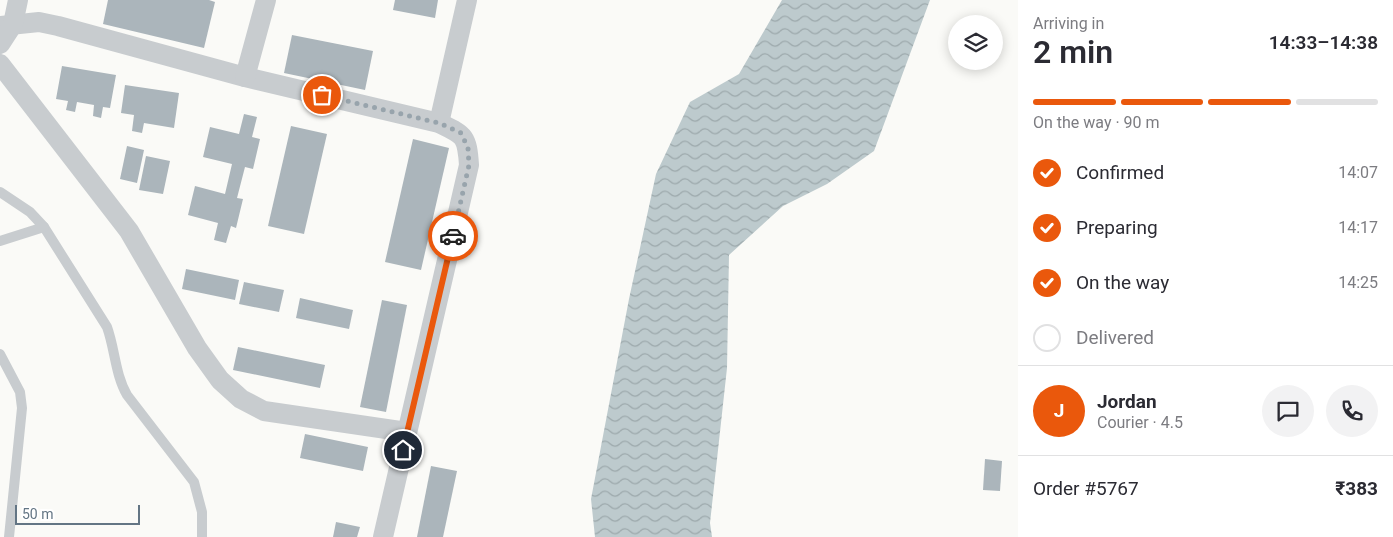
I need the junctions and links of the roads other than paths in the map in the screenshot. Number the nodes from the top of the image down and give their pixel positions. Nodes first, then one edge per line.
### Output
1 (18, 0) edge
2 (266, 0) edge
3 (467, 0) edge
4 (6, 25) edge
5 (0, 44) edge
6 (0, 64) edge
7 (245, 77) junction
8 (439, 123) junction
9 (0, 192) edge
10 (44, 227) junction
11 (0, 241) edge
12 (0, 354) edge
13 (407, 432) junction
14 (9, 537) edge
15 (202, 537) edge
16 (383, 537) edge

1 - 4 street
2 - 7 street
3 - 8 street
4 - 5 street
4 - 7 street
6 - 13 street
7 - 8 street
8 - 13 street
9 - 10 lane
10 - 11 lane
10 - 15 lane
12 - 14 lane
13 - 16 street

